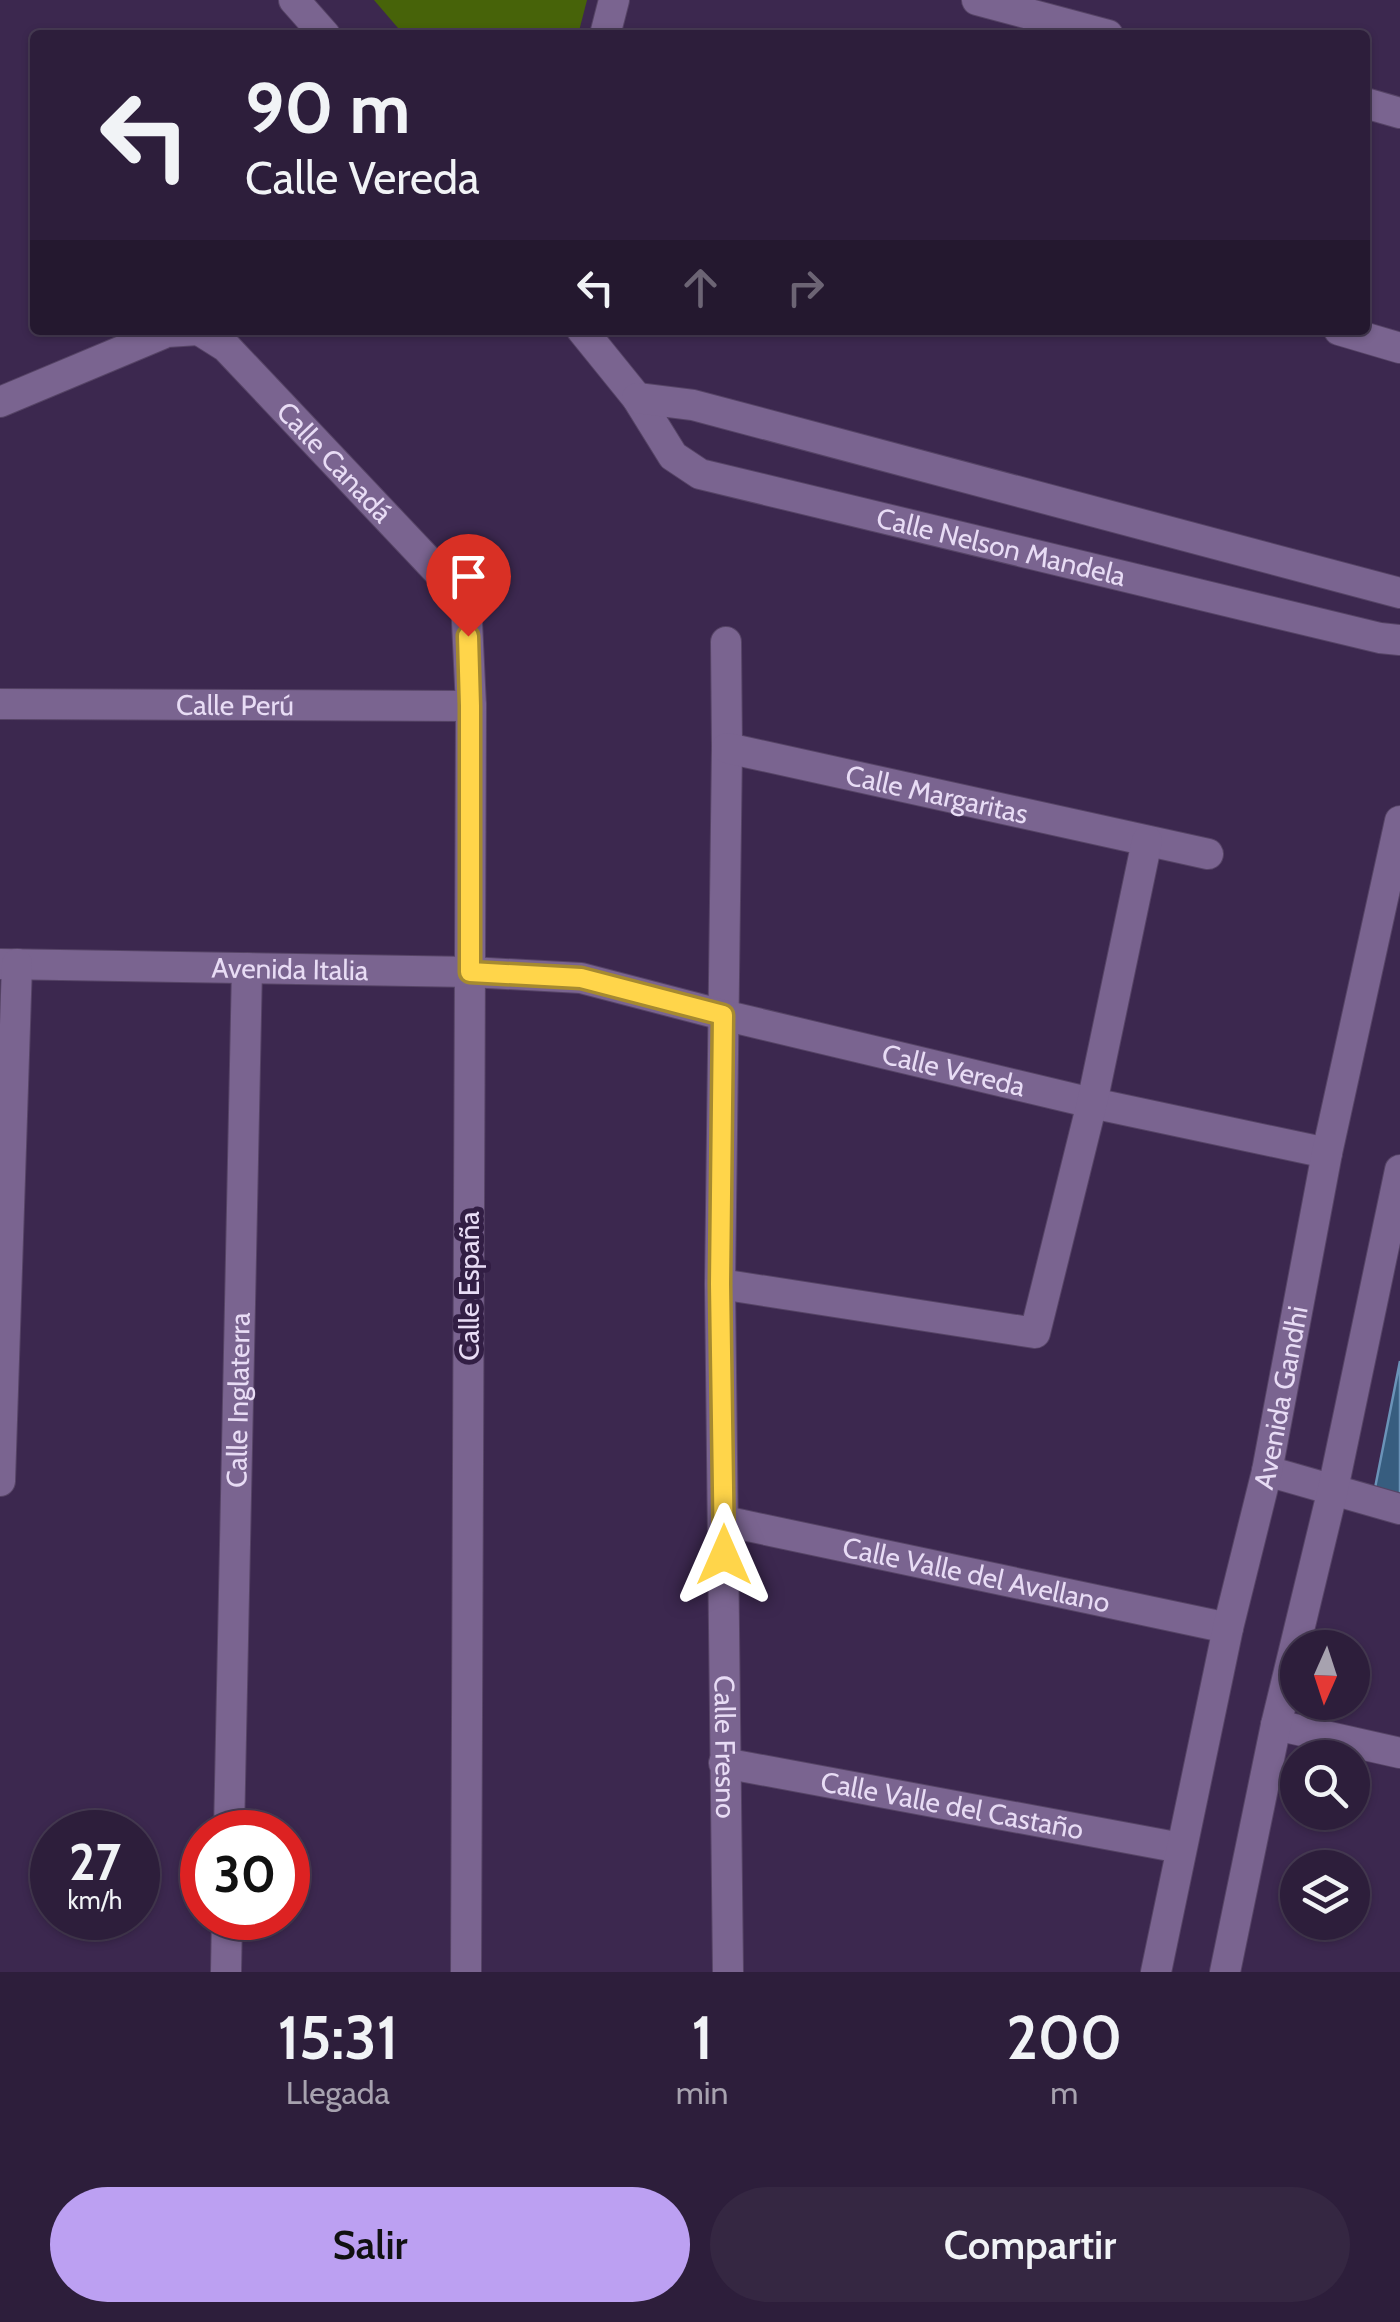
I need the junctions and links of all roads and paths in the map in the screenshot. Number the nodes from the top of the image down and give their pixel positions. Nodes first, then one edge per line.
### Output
1 (294, 0) edge
2 (614, 0) edge
3 (977, 0) edge
4 (321, 30) edge
5 (606, 30) edge
6 (1089, 30) edge
7 (1370, 104) edge
8 (1400, 112) edge
9 (160, 335) edge
10 (207, 335) edge
11 (586, 335) edge
12 (1356, 335) edge
13 (1400, 348) edge
14 (637, 398) junction
15 (0, 402) edge
16 (1400, 593) edge
17 (466, 601) joint
18 (1400, 640) edge
19 (726, 642) dead end
20 (0, 704) edge
21 (470, 706) junction
22 (728, 748) junction
23 (1400, 820) edge
24 (1148, 841) junction
25 (1208, 854) dead end
26 (8, 964) edge
27 (248, 968) junction
28 (470, 972) junction
29 (581, 978) joint
30 (723, 1015) junction
31 (1092, 1103) junction
32 (1327, 1153) junction
33 (1400, 1170) edge
34 (720, 1284) junction
35 (1267, 1470) junction
36 (0, 1481) edge
37 (1333, 1488) junction
38 (1400, 1509) edge
39 (724, 1521) junction
40 (1228, 1628) junction
41 (1276, 1726) junction
42 (1400, 1753) edge
43 (724, 1763) junction
44 (229, 1810) edge
45 (1181, 1848) junction
46 (227, 1940) edge
47 (226, 1972) edge
48 (466, 1972) edge
49 (728, 1972) edge
50 (1156, 1972) edge
51 (1225, 1972) edge

1 - 4 street
2 - 5 street
3 - 6 street
7 - 8 street
9 - 15 street, Calle Canadá
10 - 17 street, Calle Canadá
11 - 14 street, Calle Nelson Mandela
12 - 13 street
14 - 16 street, Calle Nelson Mandela
14 - 18 street, Calle Nelson Mandela
17 - 21 street, Calle España
19 - 22 street, Calle Fresno
20 - 21 street, Calle Perú
21 - 28 street, Calle España
22 - 24 street, Calle Margaritas
22 - 30 street, Calle Fresno
23 - 32 street, Avenida Gandhi
24 - 25 street, Calle Margaritas
24 - 31 street
26 - 27 street, Avenida Italia
26 - 36 street
27 - 28 street, Avenida Italia
27 - 44 street, Calle Inglaterra
28 - 29 street, Avenida Italia
28 - 48 street, Calle España
29 - 30 street, Calle Vereda
30 - 31 street, Calle Vereda
30 - 34 street, Calle Fresno
31 - 32 street, Calle Vereda
31 - 34 street
32 - 35 street, Avenida Gandhi
33 - 37 street
34 - 39 street, Calle Fresno
35 - 37 street
35 - 40 street, Avenida Gandhi
37 - 38 street
37 - 41 street
39 - 40 street, Calle Valle del Avellano
39 - 43 street, Calle Fresno
40 - 45 street, Avenida Gandhi
41 - 42 street
41 - 51 street
43 - 45 street, Calle Valle del Castaño
43 - 49 street, Calle Fresno
45 - 50 street, Avenida Gandhi
46 - 47 street

